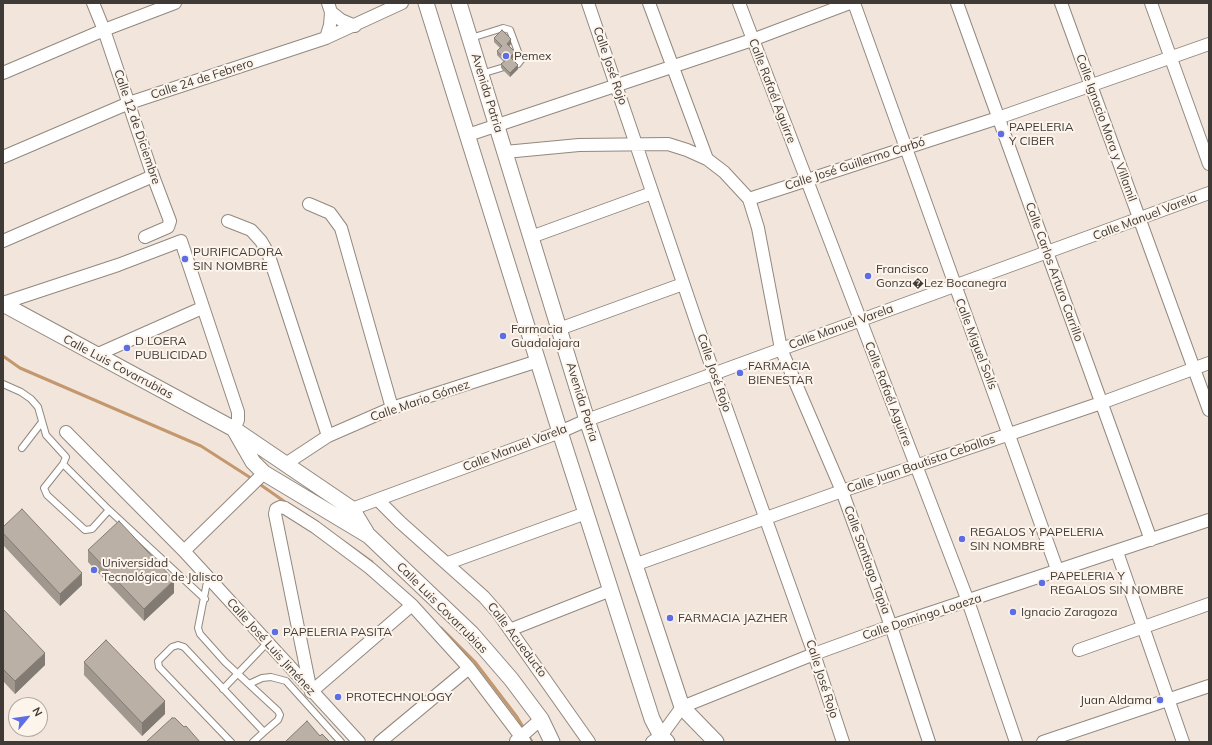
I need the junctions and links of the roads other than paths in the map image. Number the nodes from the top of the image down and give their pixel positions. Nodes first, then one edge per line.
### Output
1 (93, 3) edge
2 (174, 3) edge
3 (402, 3) edge
4 (426, 3) edge
5 (460, 3) edge
6 (588, 3) edge
7 (649, 3) edge
8 (739, 3) edge
9 (850, 3) edge
10 (854, 3) edge
11 (958, 3) edge
12 (1061, 3) edge
13 (1151, 3) edge
14 (330, 8) edge
15 (355, 26) junction
16 (104, 30) junction
17 (326, 38) junction
18 (470, 38) junction
19 (752, 40) junction
20 (1209, 44) edge
21 (1170, 58) junction
22 (514, 65) edge
23 (672, 66) junction
24 (501, 68) edge
25 (3, 73) edge
26 (481, 74) junction
27 (616, 85) junction
28 (1091, 86) junction
29 (129, 103) junction
30 (998, 118) junction
31 (497, 125) junction
32 (468, 135) junction
33 (636, 144) junction
34 (905, 147) junction
35 (505, 152) junction
36 (3, 157) edge
37 (707, 159) junction
38 (1209, 164) edge
39 (153, 176) junction
40 (806, 180) junction
41 (652, 193) junction
42 (1209, 193) edge
43 (749, 199) junction
44 (309, 204) dead end
45 (1139, 219) junction
46 (228, 221) dead end
47 (145, 237) dead end
48 (531, 237) junction
49 (3, 241) edge
50 (1047, 253) junction
51 (683, 284) junction
52 (955, 287) junction
53 (3, 303) edge
54 (202, 308) junction
55 (859, 321) junction
56 (559, 329) junction
57 (781, 349) junction
58 (96, 355) junction
59 (538, 361) junction
60 (1209, 363) edge
61 (1194, 369) junction
62 (714, 374) junction
63 (3, 384) edge
64 (1101, 403) junction
65 (392, 408) junction
66 (1209, 410) edge
67 (587, 420) junction
68 (42, 422) junction
69 (234, 429) junction
70 (66, 432) dead end
71 (560, 432) junction
72 (1010, 433) junction
73 (328, 436) junction
74 (22, 448) dead end
75 (287, 463) junction
76 (63, 464) junction
77 (915, 467) junction
78 (262, 476) junction
79 (842, 491) junction
80 (378, 500) junction
81 (109, 510) junction
82 (586, 513) junction
83 (347, 514) junction
84 (766, 519) junction
85 (1209, 520) edge
86 (1151, 540) junction
87 (184, 550) junction
88 (1117, 552) junction
89 (448, 563) junction
90 (634, 565) junction
91 (1058, 572) junction
92 (208, 577) junction
93 (611, 590) junction
94 (204, 599) junction
95 (968, 601) junction
96 (1209, 604) edge
97 (412, 605) junction
98 (891, 626) junction
99 (1143, 628) junction
100 (512, 629) junction
101 (267, 643) junction
102 (1079, 650) dead end
103 (814, 654) junction
104 (469, 668) junction
105 (237, 673) junction
106 (249, 684) junction
107 (1209, 686) edge
108 (223, 689) junction
109 (311, 692) junction
110 (1168, 700) junction
111 (682, 707) junction
112 (264, 732) junction
113 (527, 733) edge
114 (660, 740) edge
115 (231, 742) edge
116 (253, 742) edge
117 (341, 742) edge
118 (358, 742) edge
119 (380, 742) edge
120 (552, 742) edge
121 (589, 742) edge
122 (716, 742) edge
123 (843, 742) edge
124 (929, 742) edge
125 (1016, 742) edge
126 (1043, 742) edge
127 (1183, 742) edge

1 - 16 street, Calle 12 de Diciembre
2 - 16 street
3 - 15 street, Calle 24 de Febrero
4 - 32 street
5 - 18 street, Avenida Patria
6 - 27 street, Calle José Rojo
7 - 23 street
8 - 19 street, Calle Rafaél Aguirre
9 - 19 street
10 - 34 street, Calle Miguel Solís
11 - 30 street, Calle Carlos Arturo Carrillo
12 - 28 street, Calle Ignacio Mora y Villamil
13 - 21 street
14 - 15 street
14 - 17 street
15 - 17 street, Calle 24 de Febrero
16 - 25 street
16 - 29 street, Calle 12 de Diciembre
17 - 29 street, Calle 24 de Febrero
18 - 22 lane
18 - 26 street, Avenida Patria
19 - 23 street
19 - 40 street, Calle Rafaél Aguirre
20 - 21 street, Calle José Guillermo Carbó
21 - 28 street, Calle José Guillermo Carbó
21 - 38 street
23 - 27 street
23 - 37 street
24 - 26 lane
26 - 31 street, Avenida Patria
27 - 31 street
27 - 33 street, Calle José Rojo
28 - 30 street, Calle José Guillermo Carbó
28 - 45 street, Calle Ignacio Mora y Villamil
29 - 36 street, Calle 24 de Febrero
29 - 39 street, Calle 12 de Diciembre
30 - 34 street, Calle José Guillermo Carbó
30 - 50 street, Calle Carlos Arturo Carrillo
31 - 32 street
31 - 35 street, Avenida Patria
32 - 59 street
33 - 35 street
33 - 37 street
33 - 41 street, Calle José Rojo
34 - 40 street, Calle José Guillermo Carbó
34 - 52 street, Calle Miguel Solís
35 - 48 street, Avenida Patria
37 - 43 street
39 - 47 street, Calle 12 de Diciembre
39 - 49 street
40 - 43 street, Calle José Guillermo Carbó
40 - 55 street, Calle Rafaél Aguirre
41 - 48 street
41 - 51 street, Calle José Rojo
42 - 45 street, Calle Manuel Varela
43 - 57 street, Calle Santiago Tapia
44 - 65 street
45 - 50 street, Calle Manuel Varela
45 - 61 street, Calle Ignacio Mora y Villamil
46 - 73 street
48 - 56 street, Avenida Patria
50 - 52 street, Calle Manuel Varela
50 - 64 street, Calle Carlos Arturo Carrillo
51 - 56 street
51 - 62 street, Calle José Rojo
52 - 55 street, Calle Manuel Varela
52 - 72 street, Calle Miguel Solís
53 - 54 street
53 - 58 street, Calle Luis Covarrubias
54 - 58 street
54 - 69 street
55 - 57 street, Calle Manuel Varela
55 - 77 street, Calle Rafaél Aguirre
56 - 67 street, Avenida Patria
57 - 62 street, Calle Manuel Varela
57 - 79 street, Calle Santiago Tapia
58 - 69 street, Calle Luis Covarrubias
59 - 65 street, Calle Mario Gómez
59 - 71 street
60 - 61 street, Calle Juan Bautista Ceballos
61 - 64 street, Calle Juan Bautista Ceballos
61 - 66 street, Calle Ignacio Mora y Villamil
62 - 67 street, Calle Manuel Varela
62 - 84 street, Calle José Rojo
63 - 68 lane
64 - 72 street, Calle Juan Bautista Ceballos
64 - 86 street, Calle Carlos Arturo Carrillo
65 - 73 street, Calle Mario Gómez
67 - 71 street, Calle Manuel Varela
67 - 90 street, Avenida Patria
68 - 74 lane
68 - 76 lane
69 - 75 street, Calle Luis Covarrubias
69 - 78 street, Calle Luis Covarrubias
70 - 87 street, Calle José Luis Jiménez
71 - 80 street, Calle Manuel Varela
71 - 82 street
72 - 77 street, Calle Juan Bautista Ceballos
72 - 91 street, Calle Miguel Solís
73 - 75 street, Calle Mario Gómez
75 - 83 street, Calle Luis Covarrubias
76 - 81 lane
76 - 81 lane
77 - 79 street, Calle Juan Bautista Ceballos
77 - 95 street, Calle Rafaél Aguirre
78 - 83 street, Calle Luis Covarrubias
78 - 87 street
79 - 84 street, Calle Juan Bautista Ceballos
79 - 98 street, Calle Santiago Tapia
80 - 83 street, Calle Manuel Varela
80 - 89 street, Calle Acueducto
81 - 94 lane
82 - 89 street
82 - 93 street
83 - 113 street, Calle Luis Covarrubias
84 - 90 street, Calle Juan Bautista Ceballos
84 - 103 street, Calle José Rojo
85 - 86 street, Calle Domingo Loaeza
86 - 88 street, Calle Domingo Loaeza
87 - 92 street, Calle José Luis Jiménez
88 - 91 street, Calle Domingo Loaeza
88 - 99 street
89 - 100 street, Calle Acueducto
90 - 111 street, Avenida Patria
91 - 95 street, Calle Domingo Loaeza
92 - 94 lane
92 - 101 street, Calle José Luis Jiménez
93 - 100 street
93 - 114 street
94 - 105 lane
95 - 98 street, Calle Domingo Loaeza
95 - 125 street, Calle Rafaél Aguirre
96 - 99 street
97 - 104 street
97 - 109 street
97 - 109 street
98 - 103 street, Calle Domingo Loaeza
98 - 124 street, Calle Santiago Tapia
99 - 102 street
99 - 110 street
100 - 121 street, Calle Acueducto
101 - 105 lane
101 - 109 street, Calle José Luis Jiménez
103 - 111 street, Calle Domingo Loaeza
103 - 123 street, Calle José Rojo
104 - 113 street
104 - 119 street
105 - 106 lane
105 - 108 lane
106 - 112 lane
106 - 117 lane
107 - 110 street
108 - 112 lane
108 - 115 lane
109 - 118 street, Calle José Luis Jiménez
110 - 126 street
110 - 127 street
111 - 114 street
111 - 122 street, Avenida Patria
112 - 116 lane
113 - 120 street, Calle Luis Covarrubias

